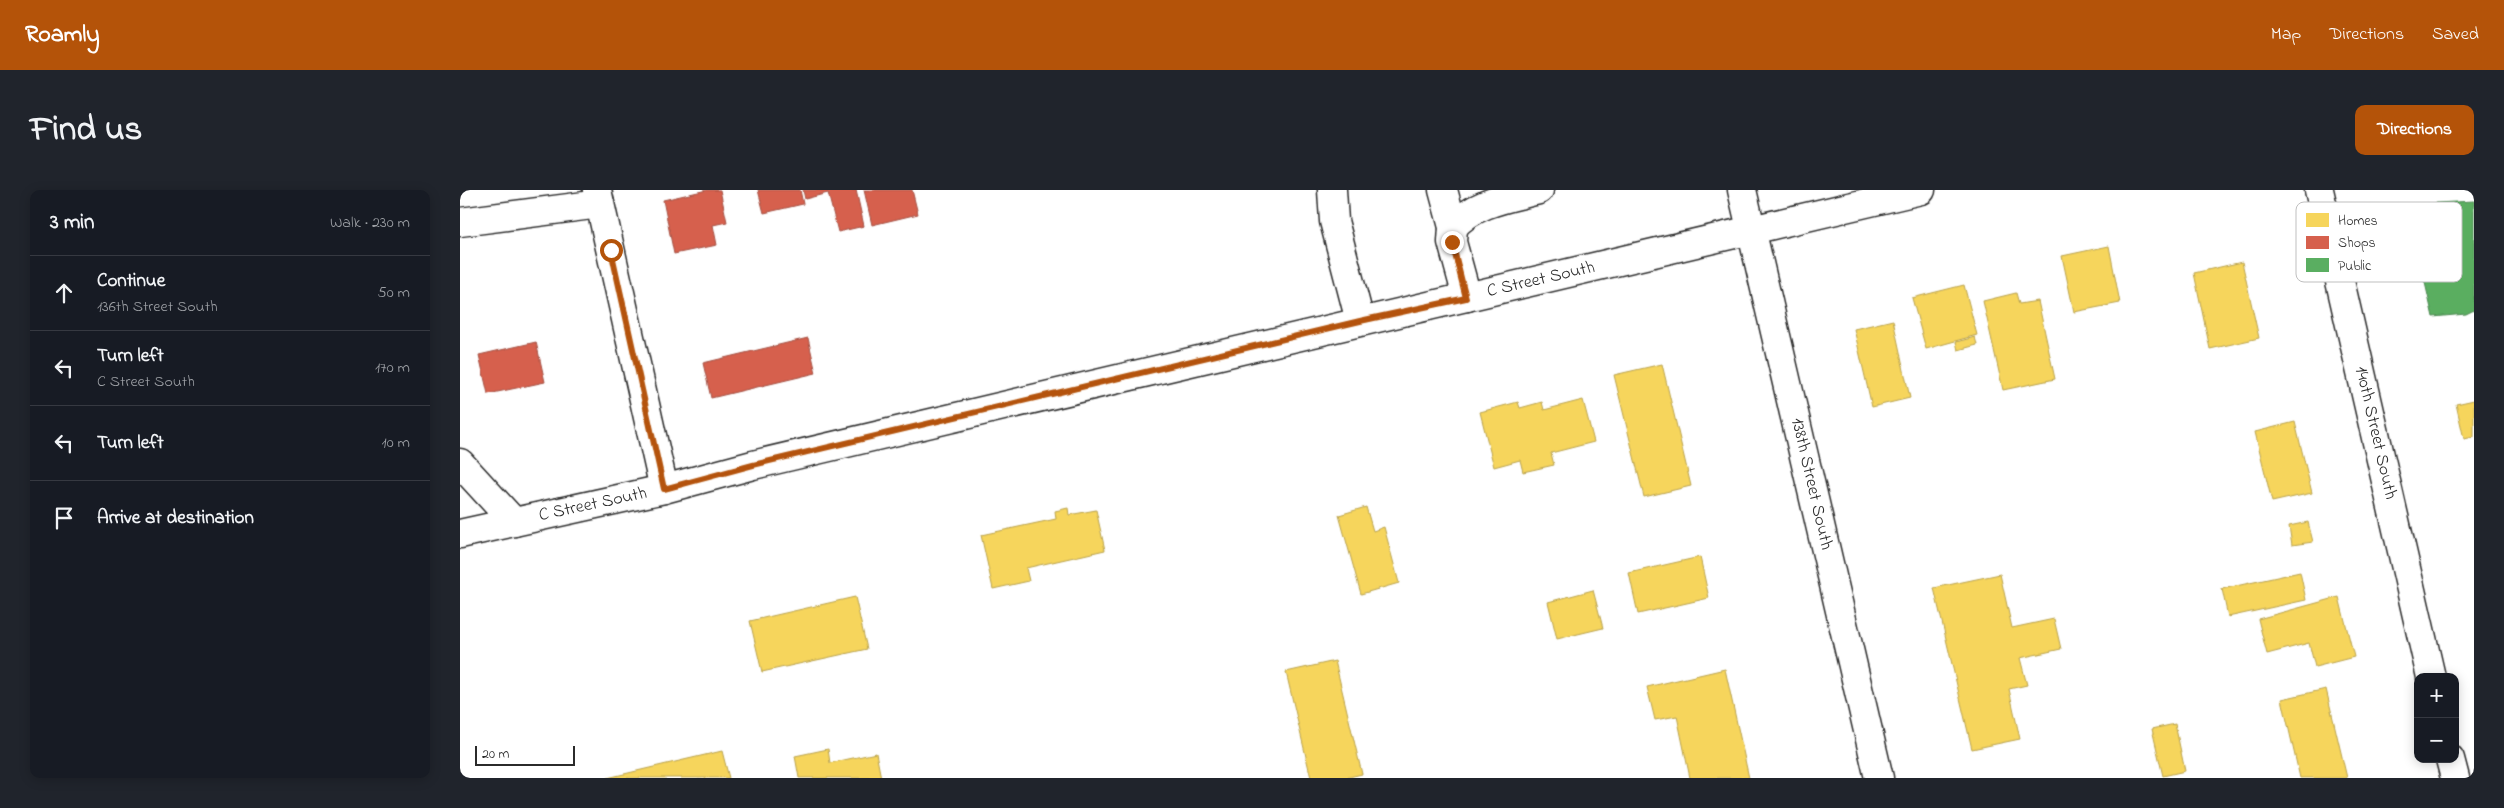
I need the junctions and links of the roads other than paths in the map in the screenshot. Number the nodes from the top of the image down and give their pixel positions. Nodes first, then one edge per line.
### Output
1 (1332, 190) edge
2 (1443, 190) edge
3 (1539, 190) edge
4 (1742, 190) edge
5 (1921, 190) edge
6 (598, 197) edge
7 (460, 222) edge
8 (1453, 227) junction
9 (1752, 229) junction
10 (2340, 282) edge
11 (1466, 298) junction
12 (1360, 321) junction
13 (460, 463) edge
14 (664, 489) junction
15 (514, 522) junction
16 (460, 534) edge
17 (2430, 673) edge
18 (2451, 763) edge
19 (1879, 778) edge
20 (2455, 778) edge

1 - 12 street
2 - 8 street
3 - 8 street
4 - 9 street, 138th Street South
5 - 9 street, C Street South
6 - 7 street
6 - 14 street
8 - 11 street
9 - 11 street, C Street South
9 - 19 street, 138th Street South
10 - 17 street, 140th Street South
11 - 12 street, C Street South
12 - 14 street, C Street South
13 - 15 street
14 - 15 street, C Street South
15 - 16 street, C Street South
18 - 20 street

